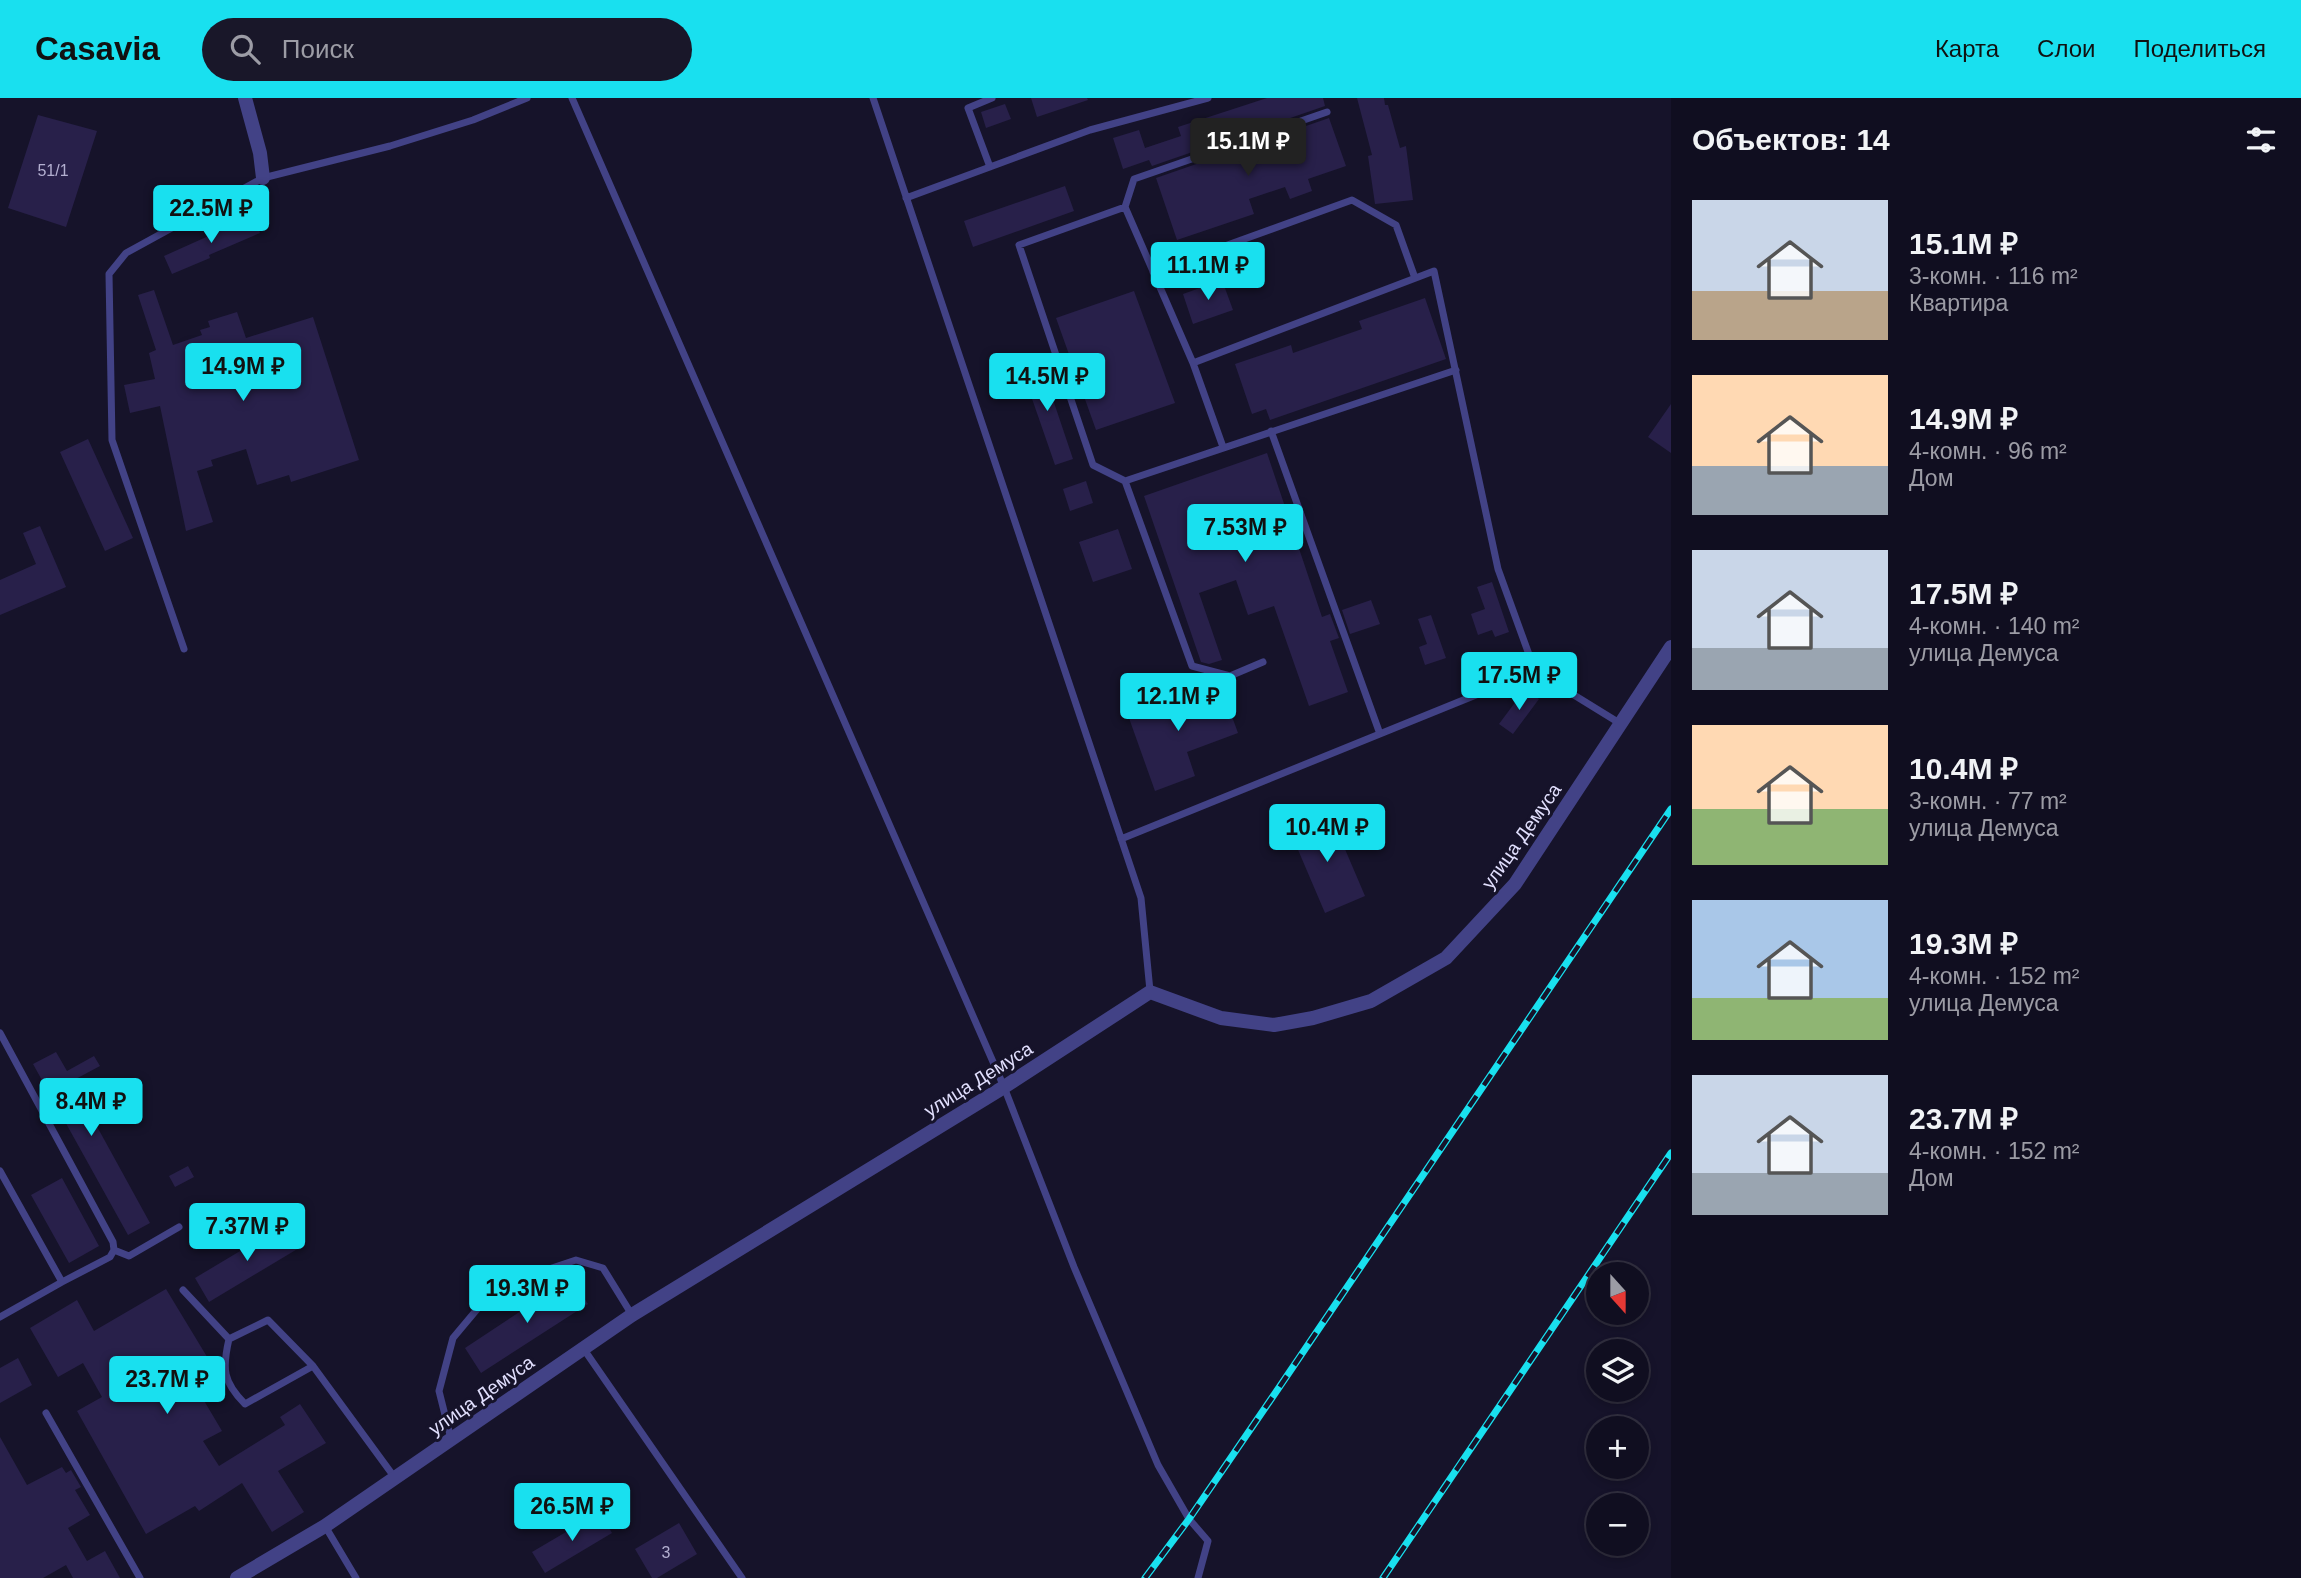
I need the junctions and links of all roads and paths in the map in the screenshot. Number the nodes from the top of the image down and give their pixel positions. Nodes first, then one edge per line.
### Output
1 (245, 98) edge
2 (527, 98) edge
3 (572, 98) edge
4 (873, 98) edge
5 (992, 98) edge
6 (1208, 98) edge
7 (1327, 112) dead end
8 (990, 167) junction
9 (263, 178) junction
10 (906, 198) junction
11 (1125, 207) junction
12 (1153, 272) junction
13 (1415, 278) junction
14 (1193, 363) junction
15 (1456, 370) junction
16 (1270, 431) junction
17 (1223, 447) junction
18 (1125, 481) junction
19 (1671, 647) edge
20 (184, 649) dead end
21 (1263, 662) dead end
22 (1535, 671) junction
23 (1621, 724) junction
24 (1380, 734) junction
25 (1121, 839) junction
26 (1150, 992) junction
27 (0, 1033) edge
28 (1004, 1087) junction
29 (0, 1171) edge
30 (179, 1227) dead end
31 (114, 1250) junction
32 (62, 1282) junction
33 (183, 1290) dead end
34 (632, 1315) junction
35 (0, 1317) edge
36 (229, 1339) junction
37 (583, 1347) junction
38 (313, 1366) junction
39 (46, 1413) dead end
40 (451, 1439) junction
41 (395, 1478) junction
42 (325, 1526) junction
43 (140, 1578) edge
44 (237, 1578) edge
45 (356, 1578) edge
46 (743, 1578) edge
47 (1198, 1578) edge

1 - 9 street
2 - 9 lane
3 - 28 lane
4 - 10 lane
5 - 8 lane
6 - 8 lane
7 - 11 lane
8 - 10 lane
9 - 20 lane
10 - 25 lane
11 - 12 lane
11 - 18 lane
12 - 13 lane
12 - 14 lane
13 - 14 lane
13 - 15 lane
14 - 17 lane
15 - 16 lane
15 - 22 lane
16 - 17 lane
16 - 24 lane
17 - 18 lane
18 - 21 lane
19 - 23 street, улица Демуса
22 - 23 lane
22 - 24 lane
23 - 26 street, улица Демуса
24 - 25 lane
25 - 26 lane
26 - 28 street, улица Демуса
27 - 31 lane
28 - 34 street, улица Демуса
28 - 47 lane
29 - 32 lane
30 - 31 lane
31 - 32 lane
32 - 35 lane
33 - 36 lane
34 - 37 street, улица Демуса
34 - 40 lane
36 - 38 lane
36 - 38 lane
37 - 40 street, улица Демуса
37 - 46 lane
38 - 41 lane
39 - 43 lane
40 - 41 street, улица Демуса
41 - 42 street, улица Демуса
42 - 44 street, улица Демуса
42 - 45 lane

